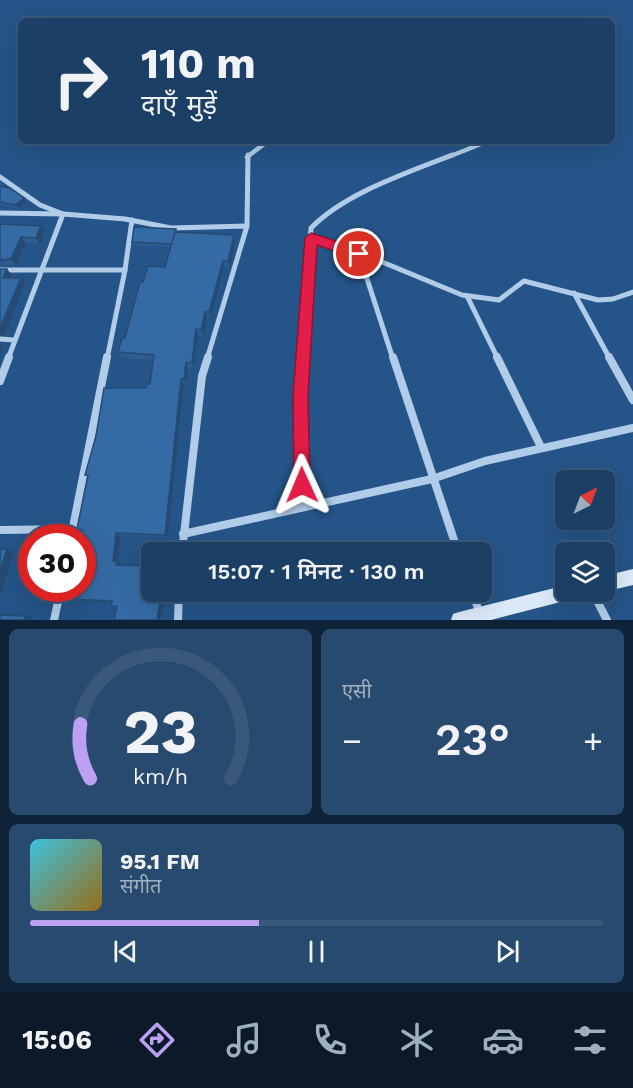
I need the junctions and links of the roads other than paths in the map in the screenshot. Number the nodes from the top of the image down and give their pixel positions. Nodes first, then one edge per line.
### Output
1 (264, 144) edge
2 (481, 144) dead end
3 (0, 177) edge
4 (0, 213) edge
5 (63, 214) junction
6 (132, 220) junction
7 (247, 226) junction
8 (311, 238) junction
9 (359, 254) junction
10 (0, 270) edge
11 (125, 270) junction
12 (43, 271) junction
13 (633, 292) edge
14 (573, 293) junction
15 (467, 296) junction
16 (0, 339) edge
17 (14, 340) junction
18 (0, 381) edge
19 (633, 400) edge
20 (633, 428) edge
21 (541, 447) junction
22 (432, 479) junction
23 (302, 507) junction
24 (74, 524) edge
25 (0, 530) edge
26 (18, 531) edge
27 (183, 534) junction
28 (183, 542) edge
29 (454, 542) edge
30 (633, 577) edge
31 (615, 581) edge
32 (555, 596) edge
33 (58, 602) edge
34 (179, 602) edge
35 (476, 602) edge
36 (598, 602) edge
37 (481, 615) junction
38 (54, 620) edge
39 (178, 620) edge
40 (459, 620) edge
41 (607, 620) edge

1 - 7 street
2 - 8 street
3 - 5 street
4 - 5 street
5 - 6 street
5 - 12 street
6 - 7 street
6 - 11 street
7 - 27 street
8 - 9 street
8 - 23 street
9 - 15 street
9 - 22 street
10 - 12 street
11 - 12 street
11 - 24 street
12 - 17 street
13 - 14 street
14 - 15 street
14 - 19 street
15 - 21 street
16 - 17 street
17 - 18 street
20 - 21 street
21 - 22 street
22 - 23 street
22 - 29 street
23 - 27 street
25 - 26 street
27 - 28 street
30 - 31 street
32 - 37 street
33 - 38 street
34 - 39 street
35 - 37 street
36 - 41 street
37 - 40 street

